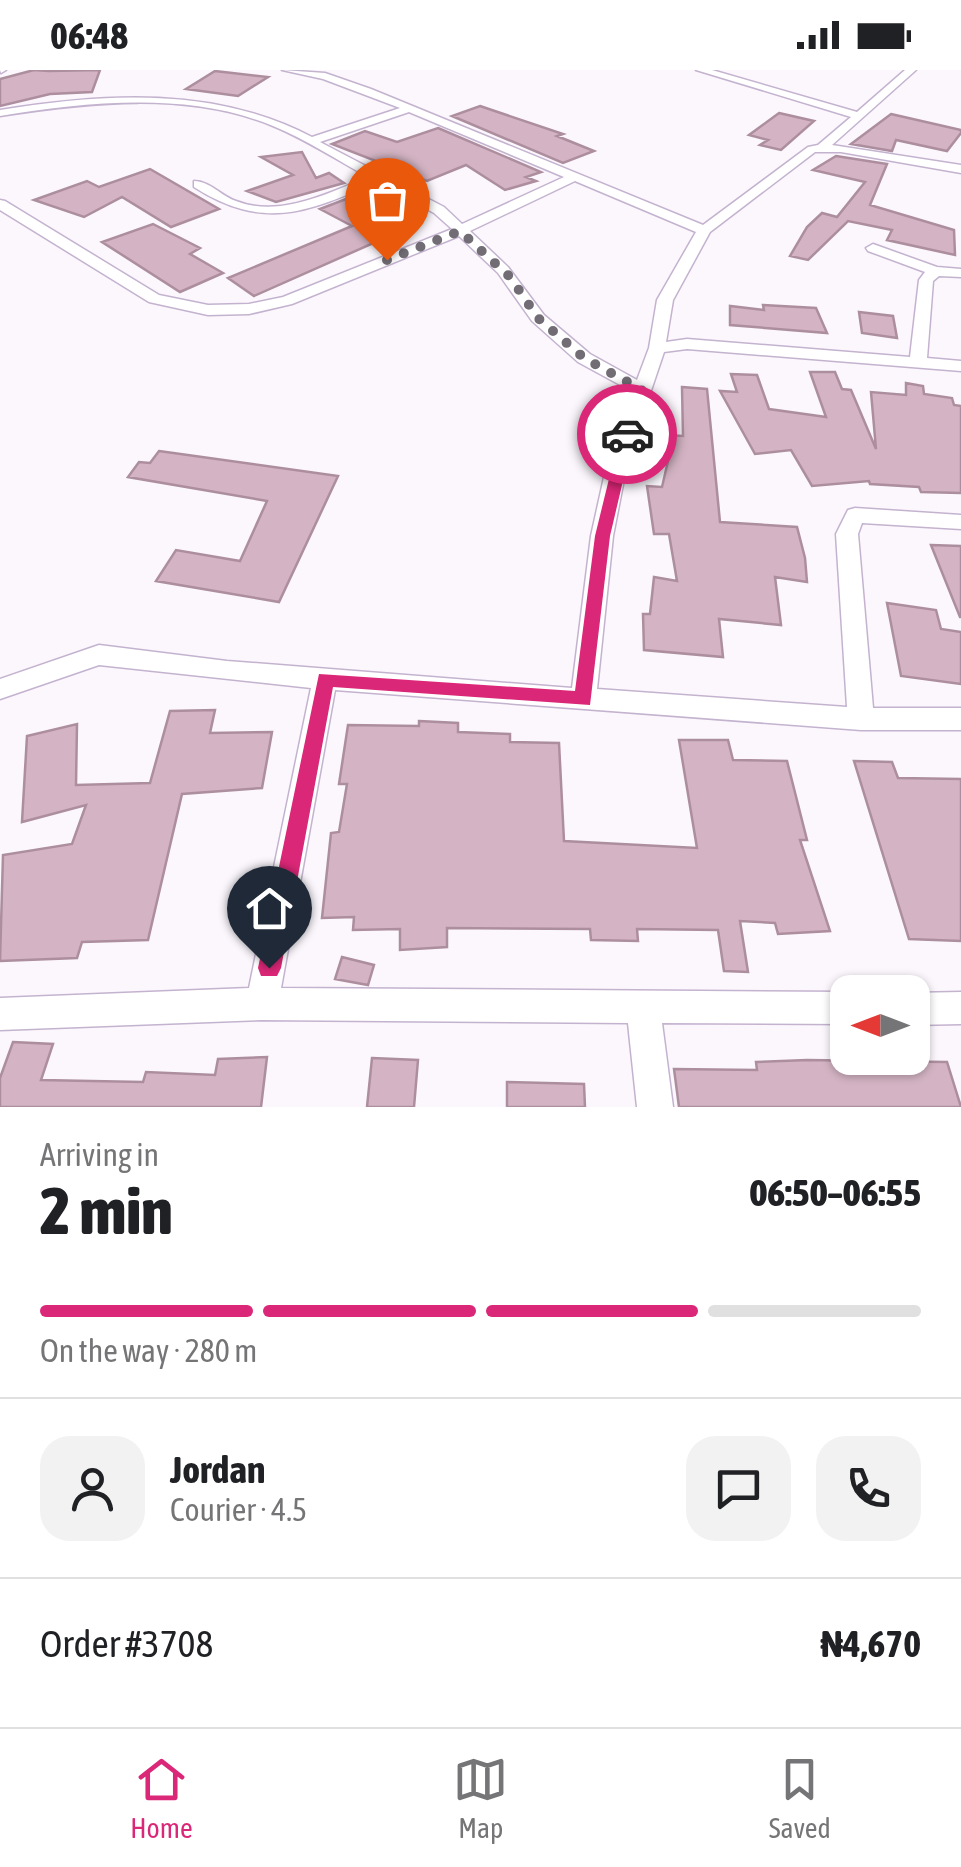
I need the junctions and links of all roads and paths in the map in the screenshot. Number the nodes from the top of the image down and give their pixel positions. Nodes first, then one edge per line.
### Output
1 (290, 70) edge
2 (701, 70) edge
3 (911, 70) edge
4 (409, 109) junction
5 (0, 113) edge
6 (857, 115) junction
7 (312, 141) junction
8 (823, 147) junction
9 (961, 169) edge
10 (380, 176) junction
11 (574, 177) junction
12 (198, 184) dead end
13 (0, 204) edge
14 (704, 230) junction
15 (460, 231) junction
16 (873, 248) dead end
17 (936, 271) junction
18 (961, 274) edge
19 (657, 348) junction
20 (918, 362) junction
21 (961, 366) edge
22 (642, 390) junction
23 (961, 522) edge
24 (326, 679) junction
25 (0, 688) edge
26 (584, 700) junction
27 (861, 718) junction
28 (961, 718) edge
29 (262, 1004) junction
30 (642, 1006) junction
31 (830, 1008) edge
32 (930, 1008) edge
33 (961, 1008) edge
34 (0, 1014) edge
35 (655, 1107) edge

1 - 4 street
2 - 6 street
3 - 6 street
4 - 7 street
4 - 11 street
5 - 7 street
6 - 8 street
7 - 10 street
8 - 9 street
8 - 14 street
10 - 12 street
10 - 15 street
11 - 14 street
11 - 15 street
13 - 15 street
14 - 19 street
15 - 22 street
16 - 17 street
17 - 18 street
17 - 20 street
19 - 20 street
19 - 22 street
20 - 21 street
22 - 26 street
23 - 27 street
24 - 25 street
24 - 26 street
24 - 29 street
26 - 27 street
27 - 28 street
29 - 30 street
29 - 34 street
30 - 31 street
30 - 35 street
32 - 33 street

